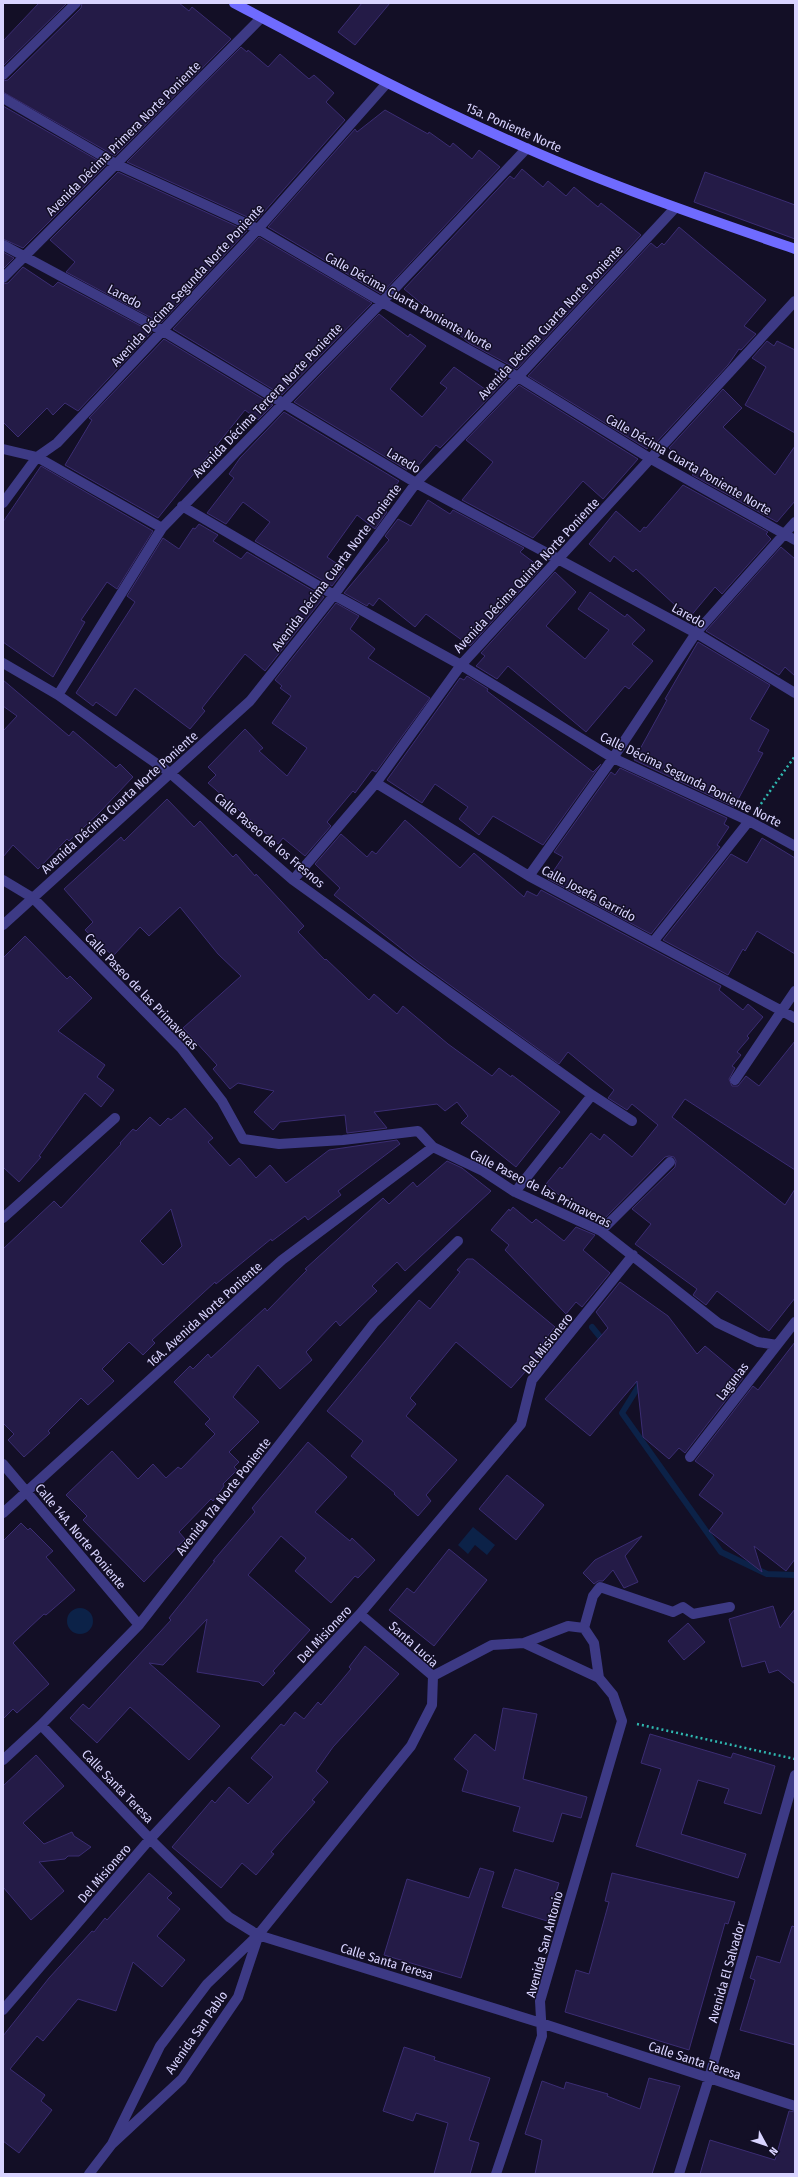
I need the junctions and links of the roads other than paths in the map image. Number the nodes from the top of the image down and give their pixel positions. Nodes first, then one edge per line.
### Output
1 (76, 3) edge
2 (234, 3) edge
3 (261, 18) junction
4 (3, 75) edge
5 (387, 83) junction
6 (3, 98) edge
7 (527, 148) junction
8 (116, 164) junction
9 (675, 208) junction
10 (258, 229) junction
11 (3, 245) edge
12 (795, 249) edge
13 (24, 256) junction
14 (3, 278) edge
15 (795, 301) edge
16 (382, 302) junction
17 (163, 331) junction
18 (518, 377) junction
19 (282, 403) junction
20 (3, 449) edge
21 (37, 457) junction
22 (651, 459) junction
23 (416, 483) junction
24 (3, 503) edge
25 (182, 506) junction
26 (795, 522) edge
27 (162, 528) junction
28 (785, 534) junction
29 (795, 540) edge
30 (557, 558) junction
31 (334, 595) junction
32 (696, 633) junction
33 (3, 663) edge
34 (461, 665) junction
35 (795, 693) edge
36 (58, 695) junction
37 (613, 758) junction
38 (170, 773) junction
39 (376, 783) junction
40 (749, 821) junction
41 (795, 846) edge
42 (529, 876) junction
43 (3, 880) edge
44 (293, 880) junction
45 (33, 898) junction
46 (3, 925) edge
47 (653, 942) junction
48 (795, 991) edge
49 (780, 1011) junction
50 (795, 1018) edge
51 (735, 1080) dead end
52 (592, 1095) junction
53 (115, 1118) dead end
54 (632, 1121) dead end
55 (433, 1147) junction
56 (670, 1162) dead end
57 (515, 1192) junction
58 (3, 1218) edge
59 (601, 1231) junction
60 (458, 1241) dead end
61 (633, 1255) junction
62 (793, 1328) edge
63 (777, 1345) junction
64 (690, 1457) dead end
65 (3, 1464) edge
66 (27, 1492) junction
67 (3, 1513) edge
68 (730, 1607) dead end
69 (360, 1614) junction
70 (139, 1625) junction
71 (584, 1628) junction
72 (524, 1643) junction
73 (433, 1676) junction
74 (599, 1678) junction
75 (41, 1725) junction
76 (411, 1746) joint
77 (3, 1760) edge
78 (795, 1775) edge
79 (150, 1839) junction
80 (258, 1935) junction
81 (3, 2010) edge
82 (541, 2023) junction
83 (709, 2078) junction
84 (795, 2106) edge
85 (112, 2144) junction
86 (89, 2174) edge
87 (496, 2174) edge
88 (679, 2174) edge

1 - 4 street
2 - 3 street, 15a. Poniente Norte
3 - 5 street, 15a. Poniente Norte
3 - 8 street, Avenida Décima Primera Norte Poniente
5 - 7 street, 15a. Poniente Norte
5 - 10 street, Avenida Décima Segunda Norte Poniente
6 - 8 street, Calle Décima Cuarta Poniente Norte
7 - 9 street, 15a. Poniente Norte
7 - 16 street, Avenida Décima Tercera Norte Poniente
8 - 10 street, Calle Décima Cuarta Poniente Norte
8 - 13 street, Avenida Décima Primera Norte Poniente
9 - 12 street, 15a. Poniente Norte
9 - 18 street, Avenida Décima Cuarta Norte Poniente
10 - 16 street, Calle Décima Cuarta Poniente Norte
10 - 17 street, Avenida Décima Segunda Norte Poniente
11 - 13 street, Laredo
13 - 14 street, Avenida Décima Primera Norte Poniente
13 - 17 street, Laredo
15 - 22 street, Avenida Décima Quinta Norte Poniente
16 - 18 street, Calle Décima Cuarta Poniente Norte
16 - 19 street, Avenida Décima Tercera Norte Poniente
17 - 19 street, Laredo
17 - 21 street, Avenida Décima Segunda Norte Poniente
18 - 22 street, Calle Décima Cuarta Poniente Norte
18 - 23 street, Avenida Décima Cuarta Norte Poniente
19 - 23 street, Laredo
19 - 25 street, Avenida Décima Tercera Norte Poniente
20 - 21 street
21 - 24 street, Avenida Décima Segunda Norte Poniente
21 - 27 street
22 - 28 street, Calle Décima Cuarta Poniente Norte
22 - 30 street, Avenida Décima Quinta Norte Poniente
23 - 30 street, Laredo
23 - 31 street, Avenida Décima Cuarta Norte Poniente
25 - 27 street, Avenida Décima Tercera Norte Poniente
25 - 31 street, Calle Décima Segunda Poniente Norte
26 - 28 street
27 - 36 street, Avenida Décima Tercera Norte Poniente
28 - 29 street, Calle Décima Cuarta Poniente Norte
28 - 32 street
30 - 32 street, Laredo
30 - 34 street, Avenida Décima Quinta Norte Poniente
31 - 34 street, Calle Décima Segunda Poniente Norte
31 - 38 street, Avenida Décima Cuarta Norte Poniente
32 - 35 street, Laredo
32 - 37 street
33 - 36 street, Calle Paseo de los Fresnos
34 - 37 street, Calle Décima Segunda Poniente Norte
34 - 39 street, Avenida Décima Quinta Norte Poniente
36 - 38 street, Calle Paseo de los Fresnos
37 - 40 street, Calle Décima Segunda Poniente Norte
37 - 42 street
38 - 44 street, Calle Paseo de los Fresnos
38 - 45 street, Avenida Décima Cuarta Norte Poniente
39 - 42 street, Calle Josefa Garrido
39 - 44 street, Avenida Décima Quinta Norte Poniente
40 - 41 street, Calle Décima Segunda Poniente Norte
40 - 47 street
42 - 47 street, Calle Josefa Garrido
43 - 45 street, Calle Paseo de las Primaveras
44 - 52 street, Calle Paseo de los Fresnos
45 - 46 street, Avenida Décima Cuarta Norte Poniente
45 - 55 street, Calle Paseo de las Primaveras
47 - 49 street, Calle Josefa Garrido
48 - 49 street
49 - 50 street, Calle Josefa Garrido
49 - 51 street
52 - 54 street, Calle Paseo de los Fresnos
52 - 57 street
53 - 58 street
55 - 57 street, Calle Paseo de las Primaveras
55 - 66 street, 16A. Avenida Norte Poniente
56 - 59 street
57 - 59 street, Calle Paseo de las Primaveras
59 - 61 street, Calle Paseo de las Primaveras
60 - 70 street, Avenida 17a Norte Poniente
61 - 63 street, Calle Paseo de las Primaveras
61 - 69 street, Del Misionero
62 - 63 street, Lagunas
63 - 64 street, Lagunas
65 - 66 street, Calle 14A. Norte Poniente
66 - 67 street, 16A. Avenida Norte Poniente
66 - 70 street, Calle 14A. Norte Poniente
68 - 71 street
69 - 73 street, Santa Lucia
69 - 79 street, Del Misionero
70 - 75 street, Avenida 17a Norte Poniente
71 - 72 street
71 - 74 street
72 - 73 street
72 - 74 street
73 - 76 street, Santa Lucia
74 - 82 street, Avenida San Antonio
75 - 77 street, Avenida 17a Norte Poniente
75 - 79 street, Calle Santa Teresa
76 - 80 street, Avenida San Pablo
78 - 83 street, Avenida El Salvador
79 - 80 street, Calle Santa Teresa
79 - 81 street, Del Misionero
80 - 82 street, Calle Santa Teresa
80 - 85 street, Avenida San Pablo
80 - 85 street, Avenida San Pablo
82 - 83 street, Calle Santa Teresa
82 - 87 street, Avenida San Antonio
83 - 84 street, Calle Santa Teresa
83 - 88 street, Avenida El Salvador
85 - 86 street, Avenida San Pablo

